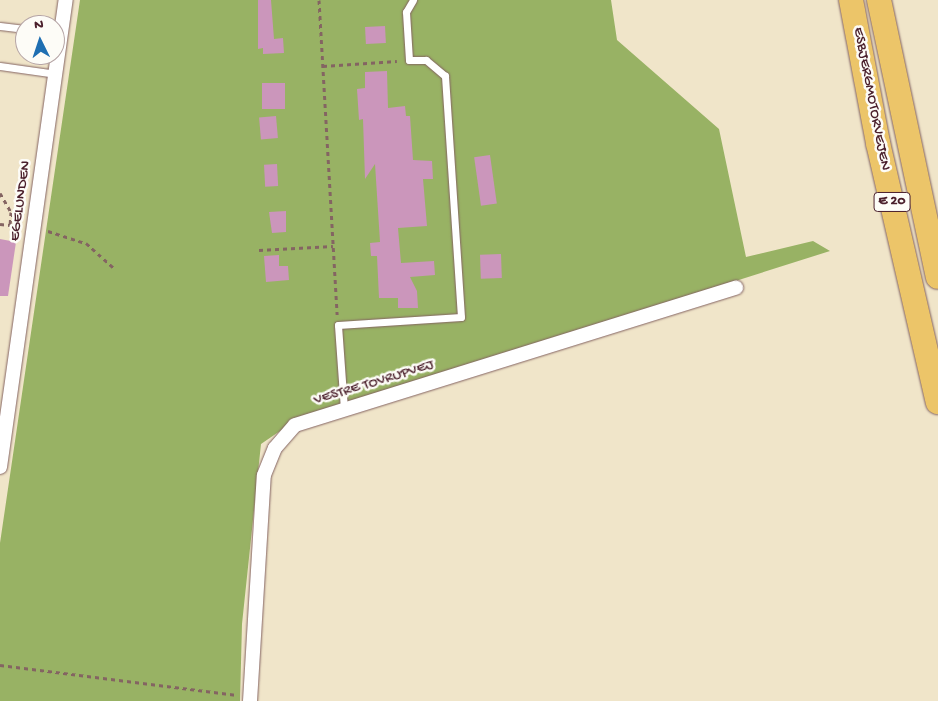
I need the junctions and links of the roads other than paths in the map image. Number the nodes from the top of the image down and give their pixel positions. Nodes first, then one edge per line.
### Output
1 (66, 0) edge
2 (413, 0) edge
3 (851, 0) edge
4 (879, 0) edge
5 (0, 26) edge
6 (15, 28) edge
7 (0, 66) edge
8 (56, 74) junction
9 (938, 277) edge
10 (736, 288) dead end
11 (938, 402) edge
12 (344, 410) junction
13 (0, 467) edge
14 (250, 699) edge

1 - 8 street, EGELUNDEN
2 - 12 lane
3 - 11 highway, ESBJERGMOTORVEJEN / E 20
4 - 9 highway, ESBJERGMOTORVEJEN / E 20
5 - 6 lane
7 - 8 lane
8 - 13 street, EGELUNDEN
10 - 12 street, VESTRE TOVRUPVEJ
12 - 14 street, VESTRE TOVRUPVEJ

